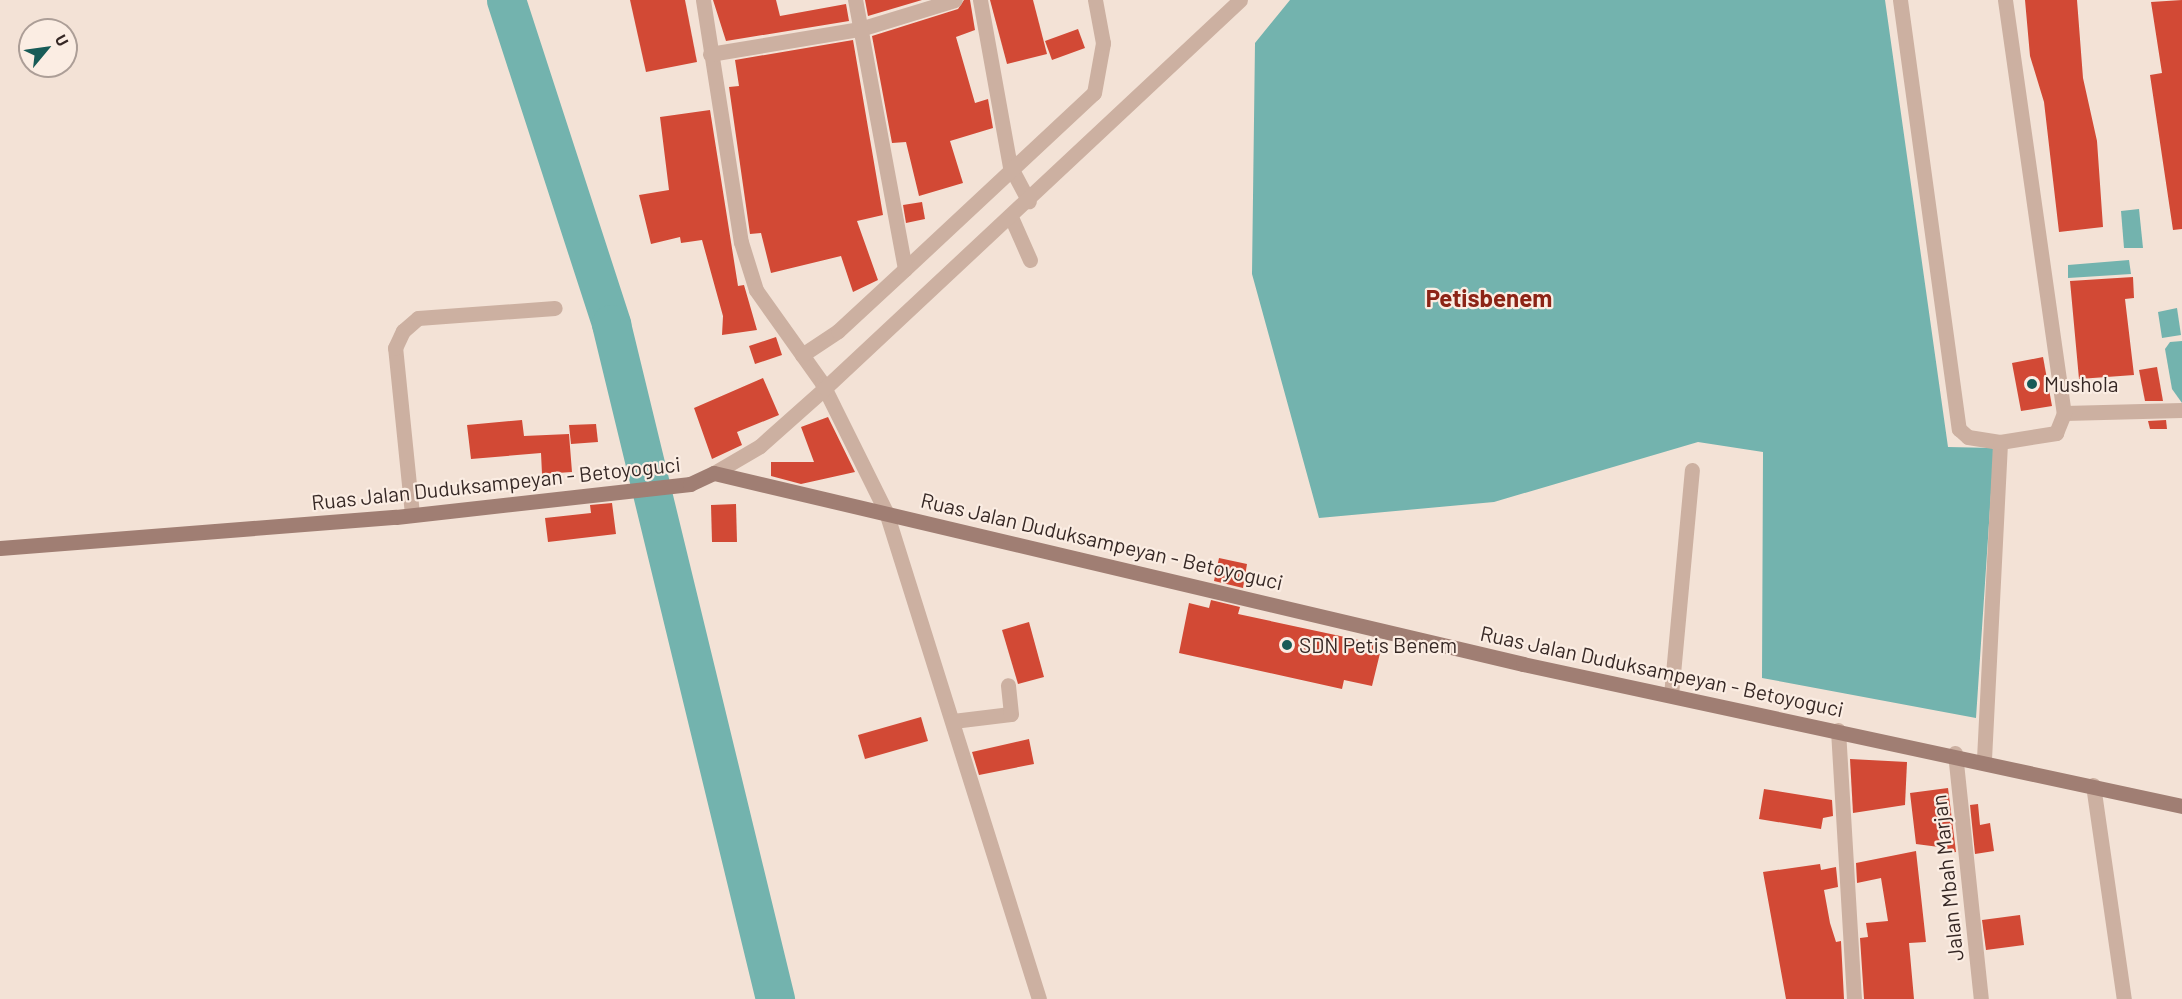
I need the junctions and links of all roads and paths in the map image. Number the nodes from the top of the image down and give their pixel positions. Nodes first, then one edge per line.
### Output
1 (704, 0) edge
2 (855, 0) edge
3 (955, 0) edge
4 (980, 0) edge
5 (1095, 0) edge
6 (1240, 0) edge
7 (1900, 0) edge
8 (2005, 0) edge
9 (860, 29) junction
10 (711, 54) junction
11 (1018, 184) junction
12 (1011, 217) junction
13 (1030, 260) dead end
14 (905, 269) junction
15 (555, 308) dead end
16 (802, 355) junction
17 (823, 385) junction
18 (2182, 410) edge
19 (2064, 413) junction
20 (2000, 442) junction
21 (1692, 470) dead end
22 (714, 473) junction
23 (886, 512) junction
24 (412, 514) junction
25 (0, 548) edge
26 (1008, 685) dead end
27 (1671, 695) junction
28 (953, 721) junction
29 (1838, 730) junction
30 (1955, 753) junction
31 (1984, 759) junction
32 (2093, 785) junction
33 (2182, 806) edge
34 (1039, 999) edge
35 (1854, 999) edge
36 (1981, 999) edge
37 (2124, 999) edge

1 - 10 street
2 - 9 street
3 - 9 street
4 - 11 street
5 - 11 street
6 - 11 street
7 - 20 street
8 - 19 street
9 - 10 street
9 - 14 street
10 - 16 street
11 - 12 street
11 - 14 street
12 - 13 street
12 - 17 street
14 - 16 street
15 - 24 street
16 - 17 street
17 - 22 street
17 - 23 street
18 - 19 street
19 - 20 street
20 - 31 street
21 - 27 street
22 - 23 main road, Ruas Jalan Duduksampeyan - Betoyoguci
22 - 24 main road, Ruas Jalan Duduksampeyan - Betoyoguci
23 - 27 main road, Ruas Jalan Duduksampeyan - Betoyoguci
23 - 28 street
24 - 25 main road, Ruas Jalan Duduksampeyan - Betoyoguci
26 - 28 street
27 - 29 main road, Ruas Jalan Duduksampeyan - Betoyoguci
28 - 34 street
29 - 30 main road, Ruas Jalan Duduksampeyan - Betoyoguci
29 - 35 street
30 - 31 main road, Ruas Jalan Duduksampeyan - Betoyoguci
30 - 36 street, Jalan Mbah Marjan
31 - 32 main road, Ruas Jalan Duduksampeyan - Betoyoguci
32 - 33 main road, Ruas Jalan Duduksampeyan - Betoyoguci
32 - 37 street

